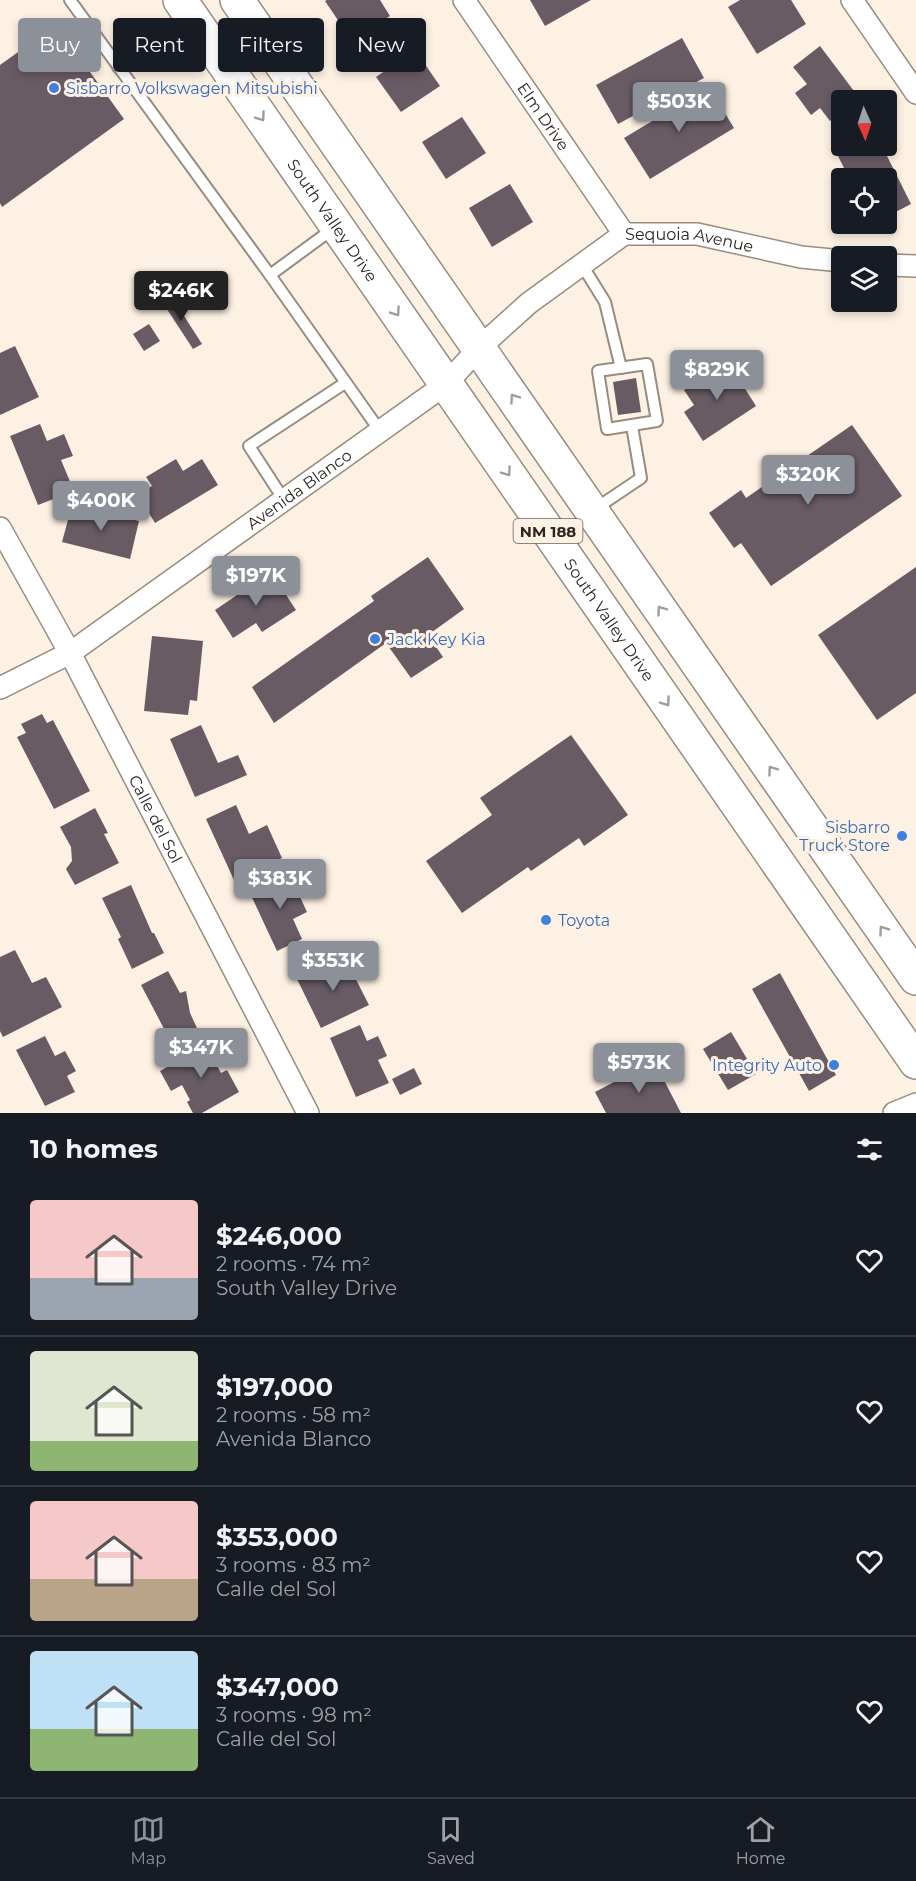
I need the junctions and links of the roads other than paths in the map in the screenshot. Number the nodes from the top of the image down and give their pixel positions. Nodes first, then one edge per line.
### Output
1 (70, 0) edge
2 (237, 0) edge
3 (464, 0) edge
4 (852, 0) edge
5 (186, 8) edge
6 (174, 18) edge
7 (113, 60) edge
8 (122, 72) edge
9 (916, 93) edge
10 (337, 226) junction
11 (624, 234) junction
12 (831, 260) edge
13 (582, 265) junction
14 (897, 265) edge
15 (916, 266) edge
16 (270, 275) junction
17 (479, 348) junction
18 (621, 368) junction
19 (345, 383) junction
20 (446, 384) junction
21 (632, 426) junction
22 (380, 431) junction
23 (284, 500) junction
24 (592, 511) junction
25 (0, 528) edge
26 (70, 653) junction
27 (0, 688) edge
28 (916, 978) edge
29 (916, 1062) edge
30 (916, 1104) edge
31 (308, 1113) edge
32 (894, 1113) edge

1 - 7 lane
2 - 17 main road, NM 188
3 - 11 street, Elm Drive
4 - 9 street
5 - 6 lane
5 -> 10 main road, South Valley Drive / NM 188
8 - 16 lane
10 - 16 lane
10 -> 20 main road, South Valley Drive / NM 188
11 - 12 street, Sequoia Avenue
11 - 13 street, Sequoia Avenue
13 - 17 street, Sequoia Avenue
13 - 18 lane
14 - 15 street
16 - 19 lane
17 - 20 street, Sequoia Avenue
24 -> 17 main road, NM 188
18 - 21 lane
18 - 21 lane
19 - 22 lane
19 - 23 lane
20 - 22 street, Avenida Blanco
20 -> 29 main road, South Valley Drive / NM 188
21 - 24 lane
22 - 23 street, Avenida Blanco
23 - 26 street, Avenida Blanco
28 -> 24 main road, NM 188
25 - 26 street, Calle del Sol
26 - 27 street, Avenida Blanco
26 - 31 street, Calle del Sol
30 - 32 street

